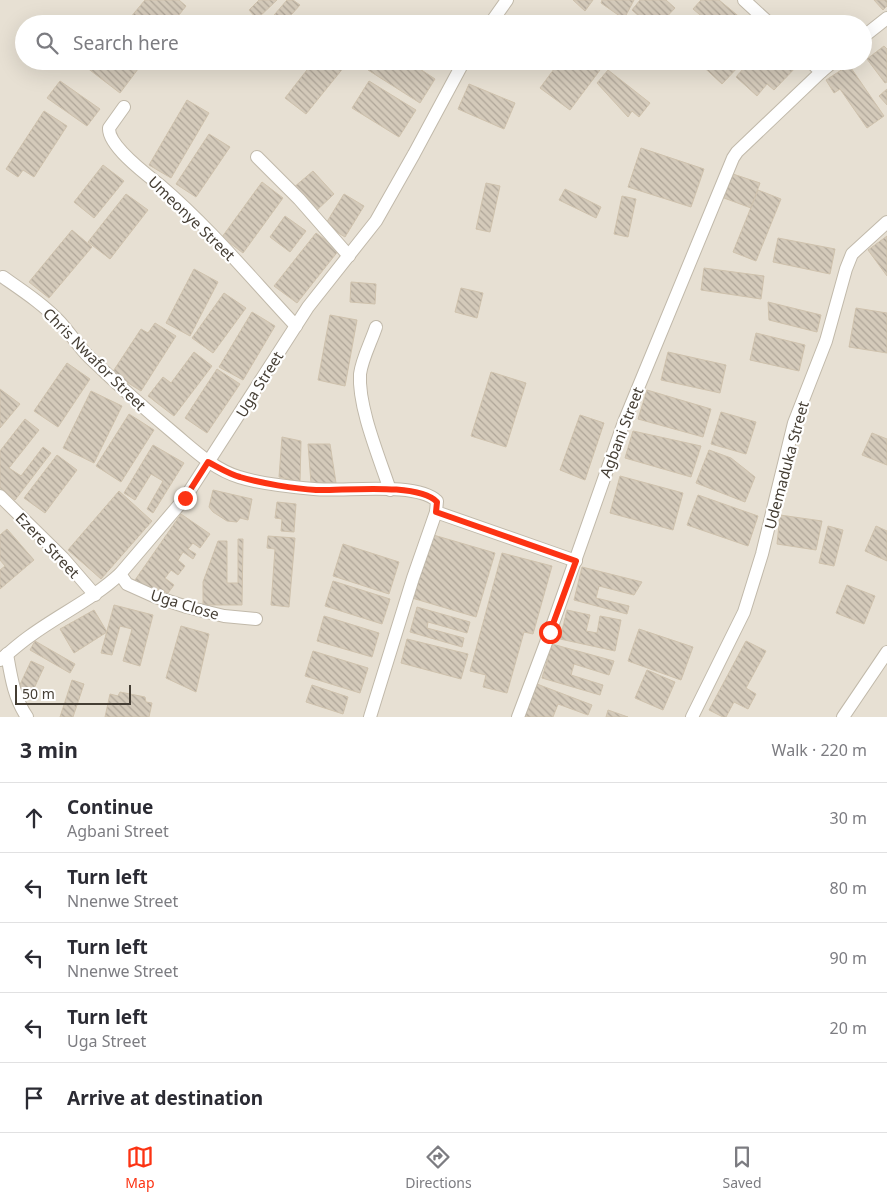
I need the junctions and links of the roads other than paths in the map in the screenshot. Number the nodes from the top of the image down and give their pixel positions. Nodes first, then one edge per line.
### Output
1 (507, 0) edge
2 (744, 0) edge
3 (496, 15) edge
4 (760, 15) edge
5 (887, 18) edge
6 (872, 30) edge
7 (459, 70) edge
8 (823, 70) edge
9 (820, 72) joint
10 (124, 107) dead end
11 (257, 156) dead end
12 (887, 222) edge
13 (349, 256) junction
14 (3, 277) dead end
15 (296, 326) junction
16 (376, 327) dead end
17 (208, 462) junction
18 (390, 490) junction
19 (0, 496) edge
20 (436, 512) junction
21 (576, 561) junction
22 (120, 574) junction
23 (95, 595) junction
24 (256, 619) dead end
25 (887, 652) edge
26 (4, 657) edge
27 (27, 717) edge
28 (370, 717) edge
29 (518, 717) edge
30 (692, 717) edge
31 (843, 717) edge

1 - 3 street
2 - 4 street
5 - 6 street
7 - 13 street, Uga Street
8 - 9 street
9 - 21 street, Agbani Street
10 - 15 street, Umeonye Street
11 - 13 street
12 - 30 street, Udemaduka Street
13 - 15 street, Uga Street
14 - 17 street, Chris Nwafor Street
15 - 17 street, Uga Street
16 - 18 street
17 - 18 street, Chris Nwafor Street
17 - 22 street, Uga Street
18 - 20 street, Chris Nwafor Street
19 - 23 street, Ezere Street
20 - 21 street
20 - 28 street
21 - 29 street, Agbani Street
22 - 23 street, Uga Street
22 - 24 street, Uga Close
23 - 26 street, Uga Street
25 - 31 street
26 - 27 street

